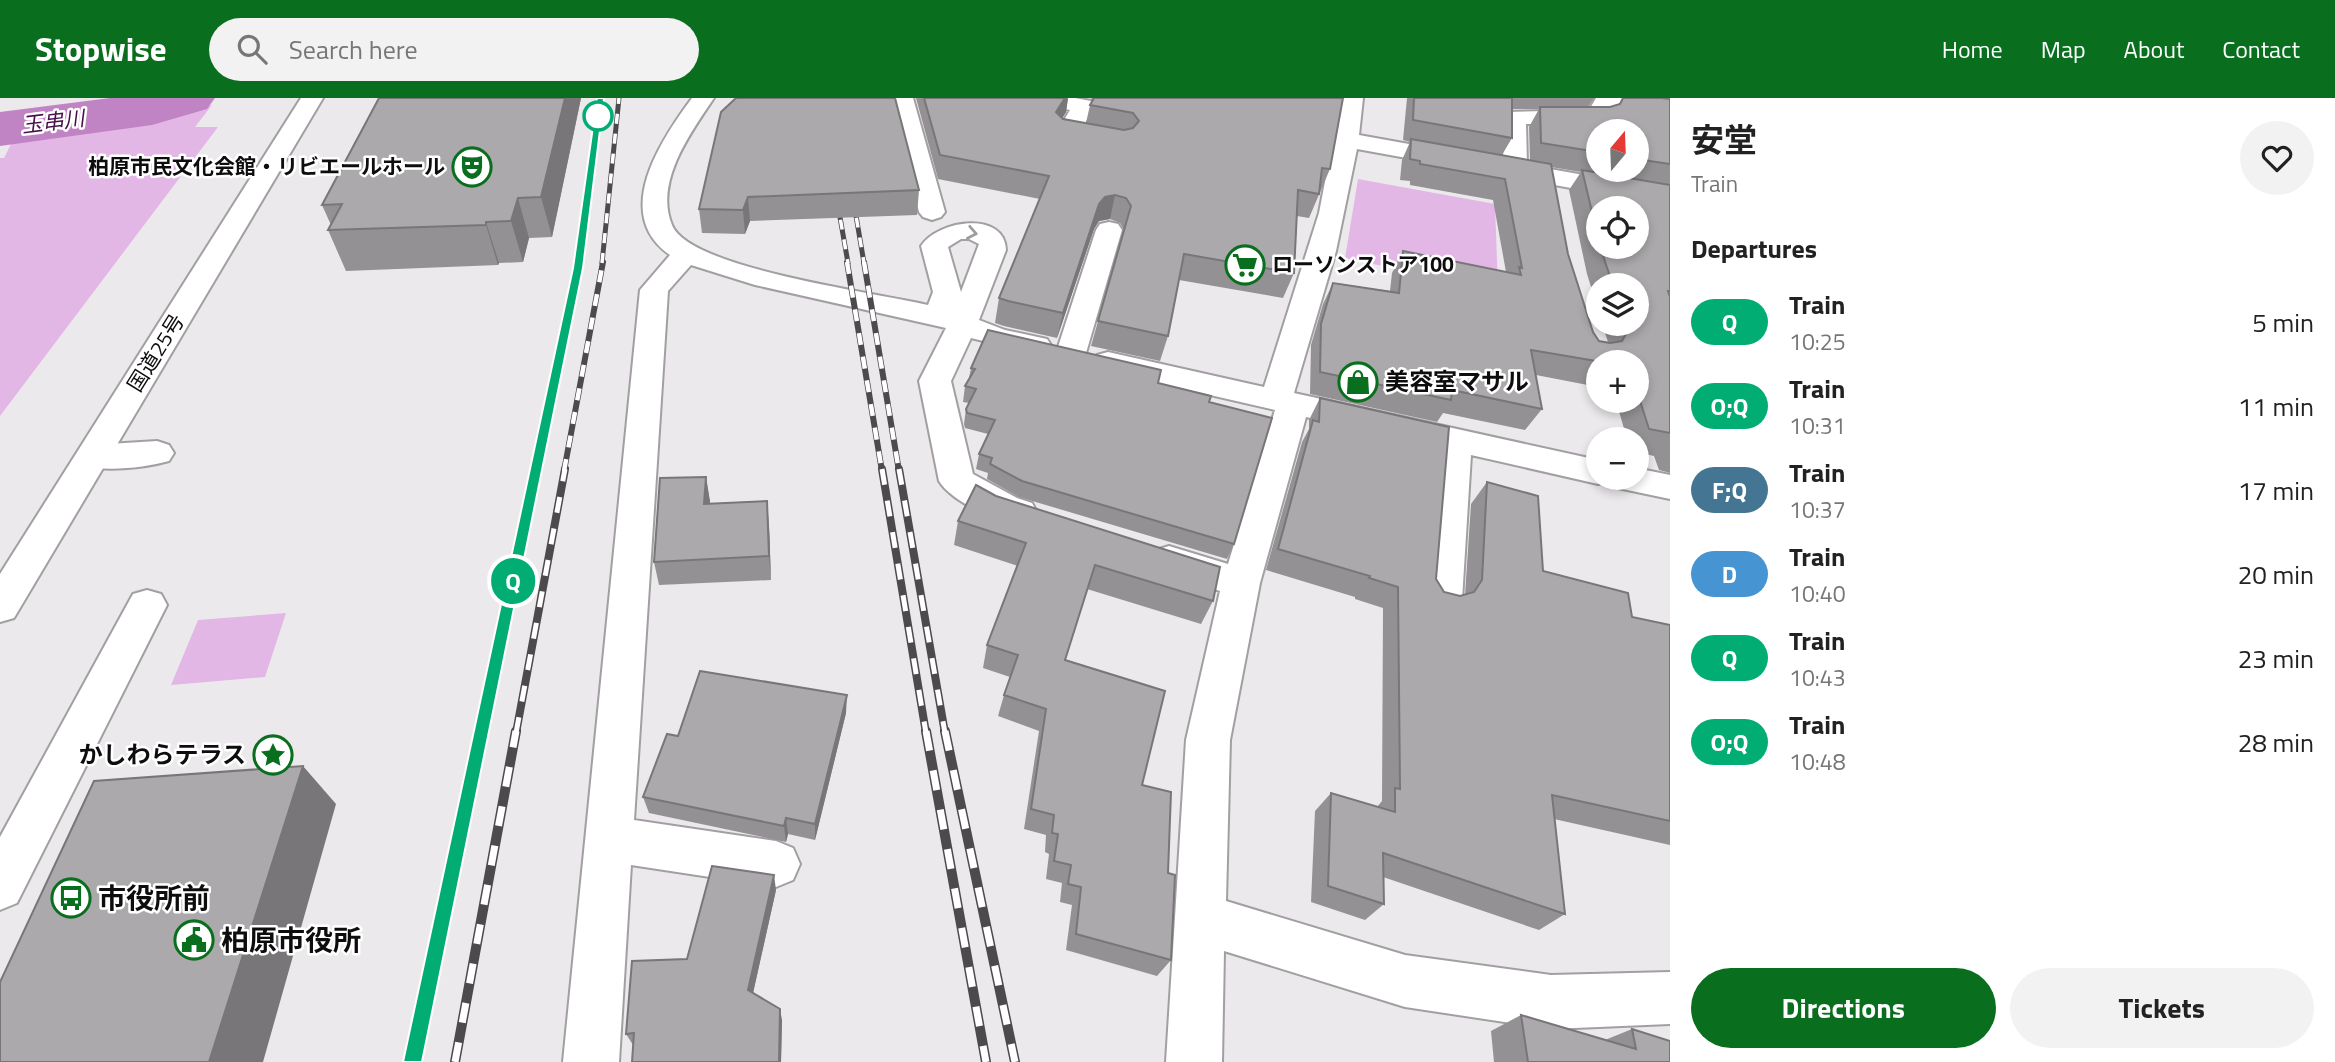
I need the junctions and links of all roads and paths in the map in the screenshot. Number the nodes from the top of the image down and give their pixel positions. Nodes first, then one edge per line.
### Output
1 (312, 98) edge
2 (703, 98) edge
3 (902, 98) edge
4 (1039, 98) edge
5 (1352, 98) edge
6 (1670, 111) edge
7 (1348, 141) junction
8 (1119, 144) edge
9 (1515, 171) junction
10 (1670, 198) edge
11 (932, 212) dead end
12 (1109, 230) dead end
13 (687, 253) junction
14 (951, 319) junction
15 (1071, 353) junction
16 (1284, 402) junction
17 (1455, 440) junction
18 (158, 453) dead end
19 (93, 457) junction
20 (1586, 469) edge
21 (1649, 482) edge
22 (1670, 486) edge
23 (1044, 520) edge
24 (1136, 550) edge
25 (1241, 583) junction
26 (1442, 600) edge
27 (146, 606) dead end
28 (0, 607) edge
29 (609, 839) junction
30 (776, 864) dead end
31 (0, 886) edge
32 (1201, 919) junction
33 (1670, 998) edge
34 (591, 1062) edge
35 (1194, 1062) edge

1 - 19 main road, 国道25号
2 - 13 main road
3 - 11 main road
4 - 8 main road
5 - 7 main road
6 - 9 main road
7 - 9 main road
7 - 16 main road
9 - 10 main road
12 - 15 main road
13 - 14 main road
13 - 29 main road
14 - 15 main road
14 - 23 main road
15 - 16 main road
16 - 17 main road
16 - 25 main road
17 - 20 main road
17 - 26 main road
18 - 19 main road
19 - 28 main road, 国道25号
21 - 22 main road
24 - 25 main road
25 - 32 main road
27 - 31 main road
29 - 30 main road
29 - 34 main road
32 - 33 main road
32 - 35 main road

